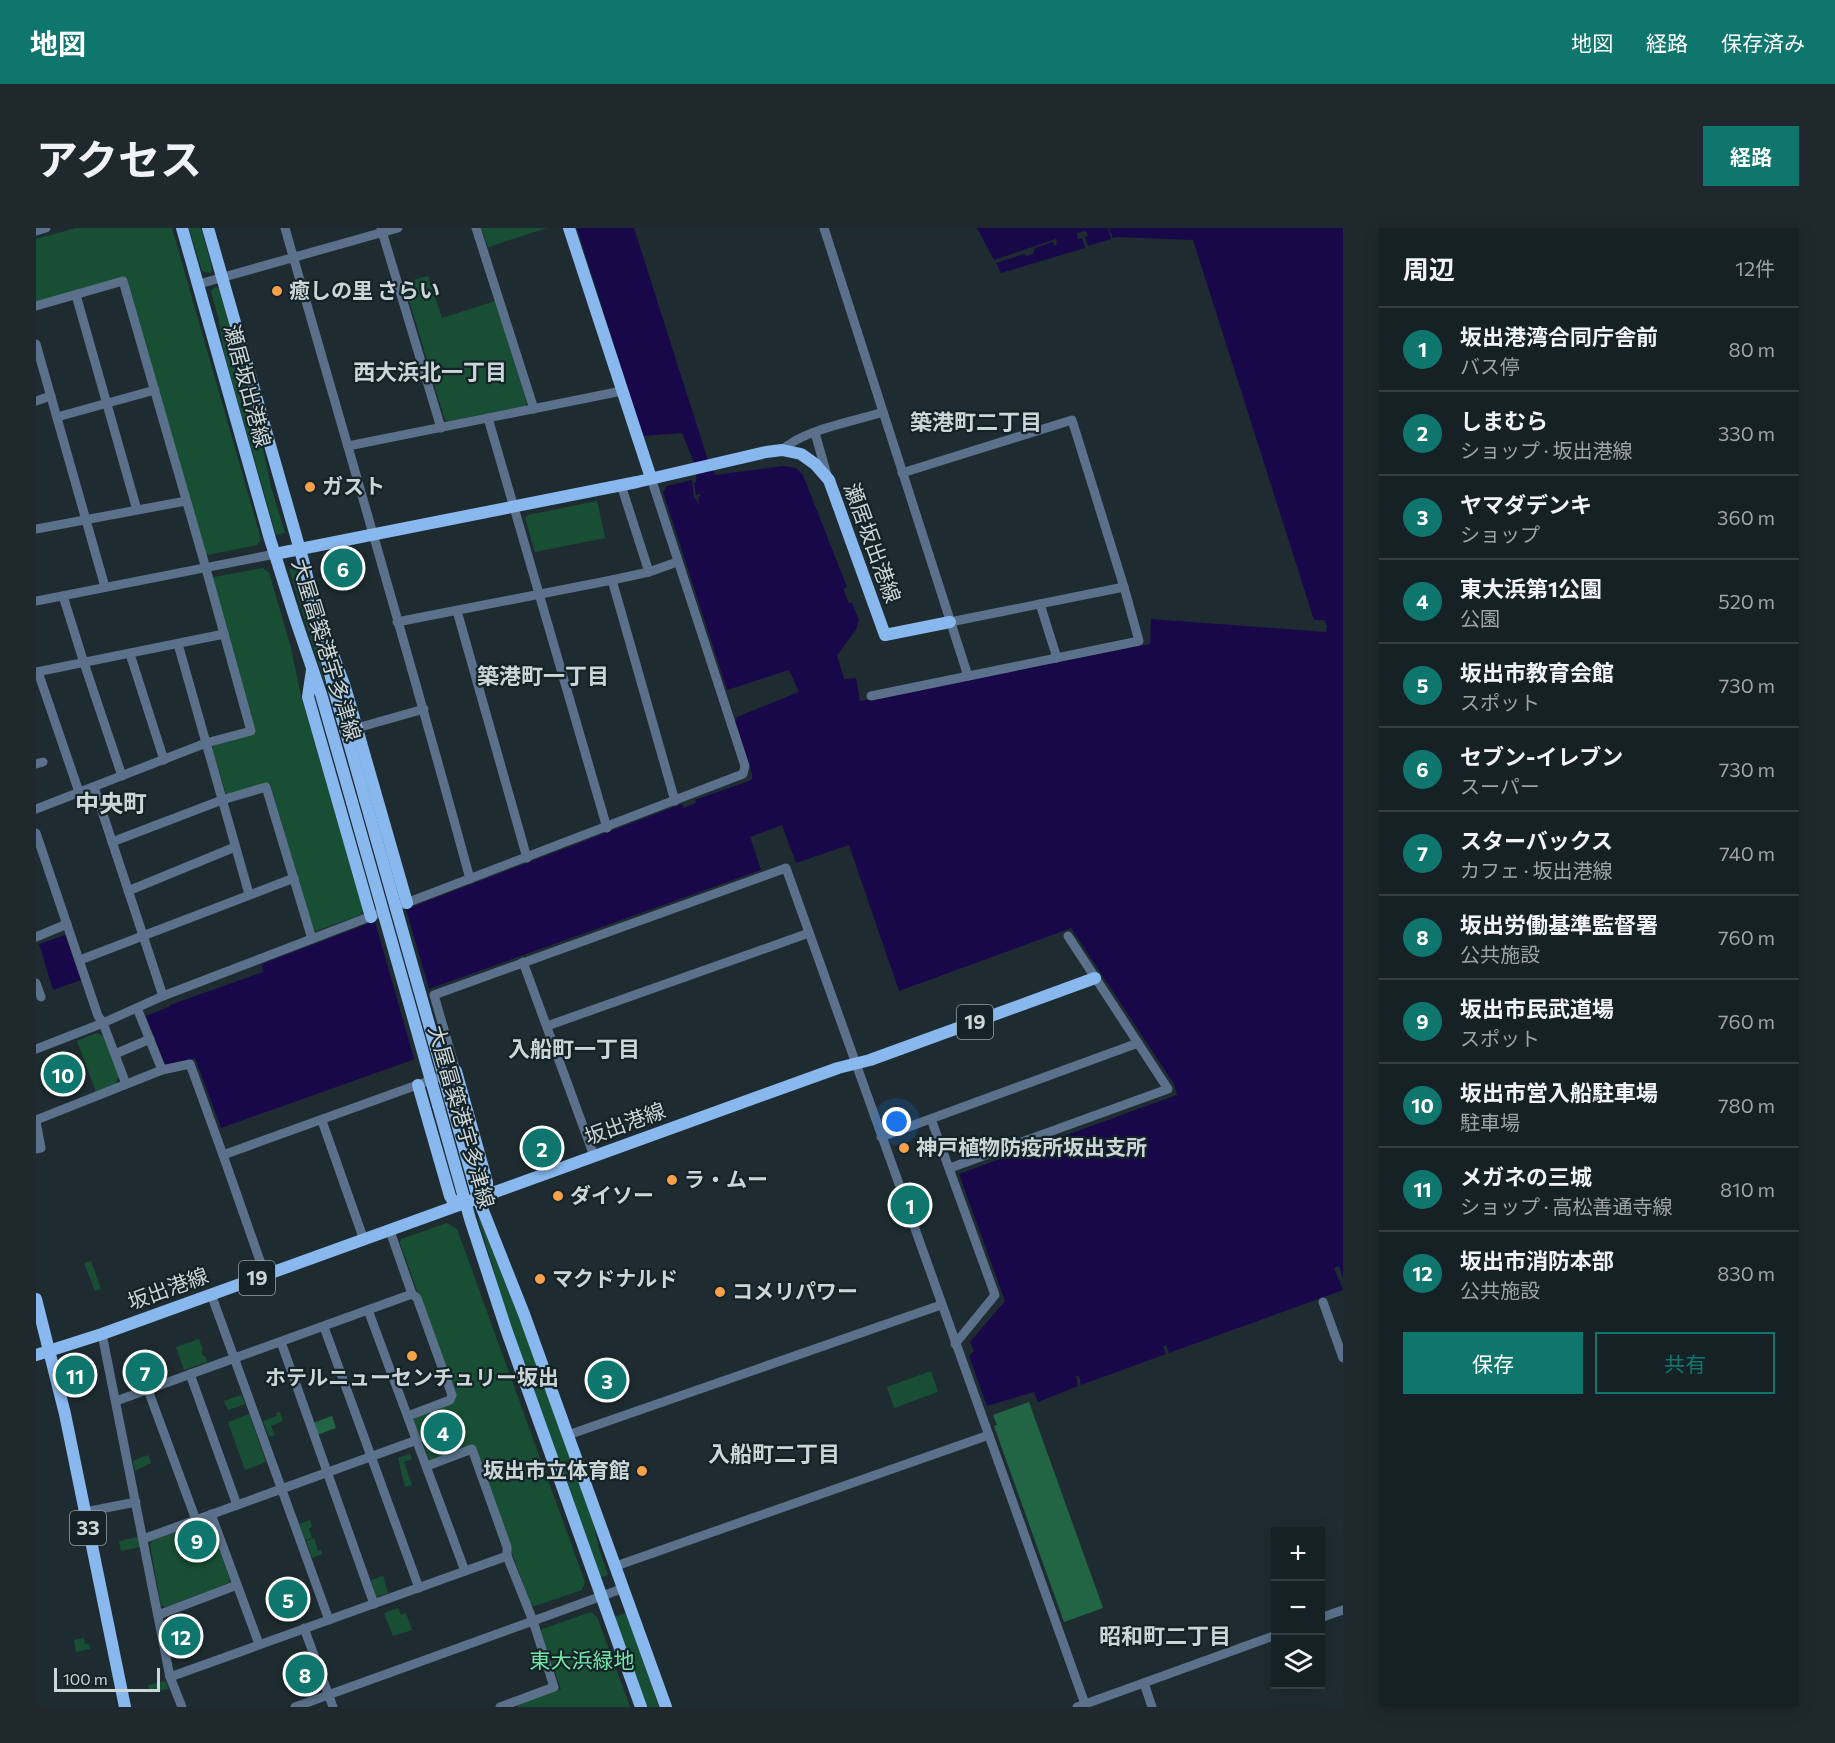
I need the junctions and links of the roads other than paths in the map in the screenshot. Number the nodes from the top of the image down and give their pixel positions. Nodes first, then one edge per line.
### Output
1 (46, 228) edge
2 (182, 228) edge
3 (208, 228) edge
4 (285, 228) edge
5 (398, 228) edge
6 (476, 228) edge
7 (569, 228) edge
8 (824, 228) edge
9 (381, 230) edge
10 (36, 231) edge
11 (294, 258) junction
12 (222, 278) junction
13 (199, 284) junction
14 (76, 295) junction
15 (36, 306) edge
16 (36, 344) edge
17 (155, 390) junction
18 (622, 392) junction
19 (51, 396) junction
20 (36, 401) edge
21 (107, 404) junction
22 (534, 409) junction
23 (883, 412) junction
24 (57, 417) junction
25 (488, 418) junction
26 (441, 428) junction
27 (815, 433) junction
28 (348, 446) junction
29 (782, 450) junction
30 (902, 472) junction
31 (651, 478) junction
32 (829, 480) junction
33 (621, 485) junction
34 (186, 501) junction
35 (514, 506) junction
36 (137, 510) junction
37 (86, 519) junction
38 (36, 530) edge
39 (373, 534) junction
40 (299, 549) junction
41 (275, 554) junction
42 (678, 562) junction
43 (206, 567) junction
44 (649, 572) junction
45 (612, 580) junction
46 (105, 587) junction
47 (1124, 587) junction
48 (539, 594) junction
49 (63, 596) junction
50 (36, 601) edge
51 (1040, 604) junction
52 (457, 611) junction
53 (316, 612) junction
54 (397, 622) junction
55 (951, 622) junction
56 (224, 634) junction
57 (178, 644) junction
58 (130, 654) junction
59 (1057, 658) junction
60 (84, 663) junction
61 (312, 670) junction
62 (37, 672) edge
63 (968, 676) junction
64 (871, 696) dead end
65 (424, 709) junction
66 (357, 728) junction
67 (206, 743) junction
68 (164, 760) junction
69 (122, 776) junction
70 (94, 787) junction
71 (79, 792) junction
72 (222, 800) junction
73 (675, 801) junction
74 (36, 809) edge
75 (607, 828) junction
76 (36, 833) edge
77 (112, 842) junction
78 (235, 847) junction
79 (527, 858) junction
80 (294, 878) junction
81 (470, 879) junction
82 (128, 891) junction
83 (249, 894) junction
84 (407, 903) junction
85 (371, 917) junction
86 (67, 924) junction
87 (809, 933) junction
88 (143, 936) junction
89 (1068, 936) dead end
90 (36, 937) edge
91 (312, 939) junction
92 (80, 960) junction
93 (523, 962) junction
94 (1095, 978) junction
95 (36, 983) edge
96 (163, 996) junction
97 (41, 997) dead end
98 (137, 1008) junction
99 (103, 1023) junction
100 (547, 1026) junction
101 (150, 1039) junction
102 (1138, 1043) junction
103 (36, 1049) edge
104 (115, 1054) junction
105 (855, 1064) junction
106 (162, 1070) junction
107 (456, 1071) junction
108 (126, 1084) junction
109 (418, 1084) junction
110 (931, 1119) junction
111 (36, 1120) edge
112 (322, 1120) junction
113 (881, 1137) junction
114 (36, 1149) edge
115 (223, 1155) junction
116 (594, 1156) junction
117 (950, 1168) junction
118 (478, 1198) junction
119 (465, 1202) junction
120 (390, 1231) junction
121 (364, 1240) junction
122 (265, 1275) junction
123 (211, 1294) junction
124 (412, 1294) junction
125 (36, 1299) edge
126 (1323, 1302) dead end
127 (941, 1305) junction
128 (368, 1310) junction
129 (324, 1327) junction
130 (102, 1334) junction
131 (281, 1342) junction
132 (955, 1344) junction
133 (49, 1350) junction
134 (36, 1355) edge
135 (234, 1358) junction
136 (1343, 1358) edge
137 (190, 1374) junction
138 (148, 1390) junction
139 (116, 1401) junction
140 (408, 1416) junction
141 (568, 1435) junction
142 (989, 1435) junction
143 (417, 1440) junction
144 (372, 1457) junction
145 (427, 1466) junction
146 (327, 1474) junction
147 (281, 1489) junction
148 (136, 1502) junction
149 (237, 1505) junction
150 (85, 1512) junction
151 (211, 1514) junction
152 (196, 1520) junction
153 (143, 1539) junction
154 (507, 1556) junction
155 (616, 1566) junction
156 (465, 1571) junction
157 (237, 1585) junction
158 (419, 1588) junction
159 (624, 1588) junction
160 (601, 1597) junction
161 (374, 1604) junction
162 (1343, 1610) edge
163 (158, 1615) junction
164 (1325, 1616) edge
165 (329, 1620) junction
166 (533, 1621) junction
167 (304, 1628) junction
168 (1271, 1636) edge
169 (259, 1644) junction
170 (170, 1677) junction
171 (1144, 1683) junction
172 (329, 1695) junction
173 (507, 1706) edge
174 (1081, 1706) edge
175 (125, 1707) edge
176 (182, 1707) edge
177 (295, 1707) edge
178 (333, 1707) edge
179 (640, 1707) edge
180 (666, 1707) edge
181 (1152, 1707) edge

1 - 10 street
2 - 13 main road, 瀬居坂出港線
3 - 12 main road, 瀬居坂出港線
4 - 11 street
5 - 9 street
6 - 22 street
7 - 18 main road
8 - 23 street
9 - 11 street
9 - 26 street
11 - 12 street
11 - 28 street
12 - 13 street
12 - 40 main road, 瀬居坂出港線
13 - 41 main road, 瀬居坂出港線
14 - 15 street
14 - 17 street
14 - 21 street
16 - 19 street
17 - 21 street
17 - 34 street
18 - 22 street
18 - 31 main road
19 - 20 street
19 - 24 street
21 - 24 street
21 - 36 street
22 - 25 street
23 - 27 street
23 - 30 street
24 - 37 street
25 - 26 street
25 - 35 street
26 - 28 street
27 - 29 street
27 - 32 street
28 - 39 street
29 - 31 main road
29 - 32 main road, 瀬居坂出港線
30 - 47 street
30 - 55 street
31 - 33 main road, 大屋冨築港宇多津線
31 - 42 street
32 - 55 main road, 瀬居坂出港線
33 - 35 main road, 大屋冨築港宇多津線
33 - 44 street
34 - 36 street
34 - 43 street
35 - 39 main road, 大屋冨築港宇多津線
35 - 48 street
36 - 37 street
37 - 38 street
37 - 46 street
39 - 40 main road, 大屋冨築港宇多津線
39 - 54 street
40 - 41 main road, 大屋冨築港宇多津線
40 - 53 main road, 大屋冨築港宇多津線
41 - 43 street
41 - 61 main road, 大屋冨築港宇多津線
42 - 44 street
42 - 73 street
43 - 46 street
43 - 56 street
44 - 45 street
45 - 48 street
45 - 73 street
46 - 49 street
47 - 51 street
47 - 59 street
48 - 52 street
48 - 75 street
49 - 50 street
49 - 60 street
51 - 55 street
51 - 59 street
52 - 54 street
52 - 79 street
53 - 66 main road
53 - 118 main road, 大屋冨築港宇多津線, bridge
54 - 65 street
55 - 63 street
56 - 57 street
56 - 67 street
57 - 58 street
57 - 67 street
58 - 60 street
58 - 68 street
59 - 63 street
60 - 62 street
60 - 69 street
61 - 85 main road
61 - 119 main road, 大屋冨築港宇多津線, bridge
62 - 71 street
63 - 64 street
65 - 66 street
65 - 81 street
66 - 84 main road
67 - 68 street
67 - 72 street
68 - 69 street
69 - 70 street
70 - 71 street
70 - 77 street
71 - 74 street
72 - 77 street
72 - 78 street
72 - 80 street
73 - 75 street
75 - 79 street
76 - 86 street
77 - 82 street
78 - 82 street
78 - 83 street
79 - 81 street
80 - 83 street
80 - 91 street
81 - 84 street
82 - 88 street
83 - 88 street
84 - 85 street
85 - 91 street
86 - 90 street
86 - 92 street
87 - 93 street
87 - 100 street
87 - 105 street
88 - 92 street
88 - 96 street
89 - 94 street
91 - 96 street
92 - 99 street
93 - 100 street
93 - 107 street
94 - 102 street
94 - 105 main road, 坂出港線 / 19
95 - 97 street
96 - 98 street
98 - 99 street
98 - 101 street
99 - 103 street
99 - 104 street
100 - 116 street
101 - 104 street
101 - 106 street
102 - 110 street
102 - 117 street
104 - 108 street
105 - 113 street
105 - 116 main road, 坂出港線 / 19
106 - 108 street
106 - 115 street
107 - 109 street
107 - 118 main road
108 - 111 street
109 - 112 street
109 - 119 main road
110 - 113 street
110 - 117 street
111 - 114 street
112 - 115 street
112 - 121 street
113 - 127 street
115 - 122 street
116 - 118 main road, 坂出港線 / 19
117 - 132 street
118 - 119 main road, 坂出港線 / 19
118 - 141 main road, 大屋冨築港宇多津線
119 - 120 main road, 坂出港線 / 19
119 - 160 main road, 大屋冨築港宇多津線
120 - 121 main road, 坂出港線 / 19
120 - 124 street
121 - 122 main road, 坂出港線 / 19
122 - 123 main road, 坂出港線 / 19
123 - 130 main road, 坂出港線 / 19
123 - 135 street
124 - 128 street
124 - 140 street
125 - 133 main road
126 - 136 street
127 - 132 street
127 - 141 street
128 - 129 street
128 - 140 street
129 - 131 street
129 - 144 street
130 - 133 main road, 坂出港線 / 19
130 - 139 street
131 - 135 street
131 - 146 street
132 - 142 street
133 - 134 main road, 坂出港線
133 - 150 main road, 33
135 - 137 street
135 - 147 street
137 - 138 street
137 - 149 street
138 - 139 street
138 - 152 street
139 - 148 street
140 - 143 street
141 - 155 main road, 大屋冨築港宇多津線
142 - 155 street
142 - 174 street
143 - 144 street
143 - 145 street
144 - 146 street
144 - 158 street
145 - 154 street
145 - 156 street
146 - 147 street
146 - 161 street
147 - 149 street
147 - 165 street
148 - 150 street
148 - 153 street
149 - 151 street
150 - 175 main road, 33
151 - 152 street
151 - 157 street
152 - 153 street
153 - 163 street
154 - 156 street
154 - 166 street
155 - 159 main road, 大屋冨築港宇多津線
156 - 158 street
157 - 163 street
157 - 169 street
158 - 161 street
159 - 160 street
159 - 180 main road, 大屋冨築港宇多津線
160 - 166 street
160 - 179 main road, 大屋冨築港宇多津線
161 - 165 street
162 - 164 street
163 - 170 street
165 - 167 street
166 - 172 street
166 - 173 street
167 - 169 street
167 - 172 street
168 - 171 street
169 - 170 street
170 - 176 street
171 - 174 street
171 - 181 street
172 - 177 street
172 - 178 street

